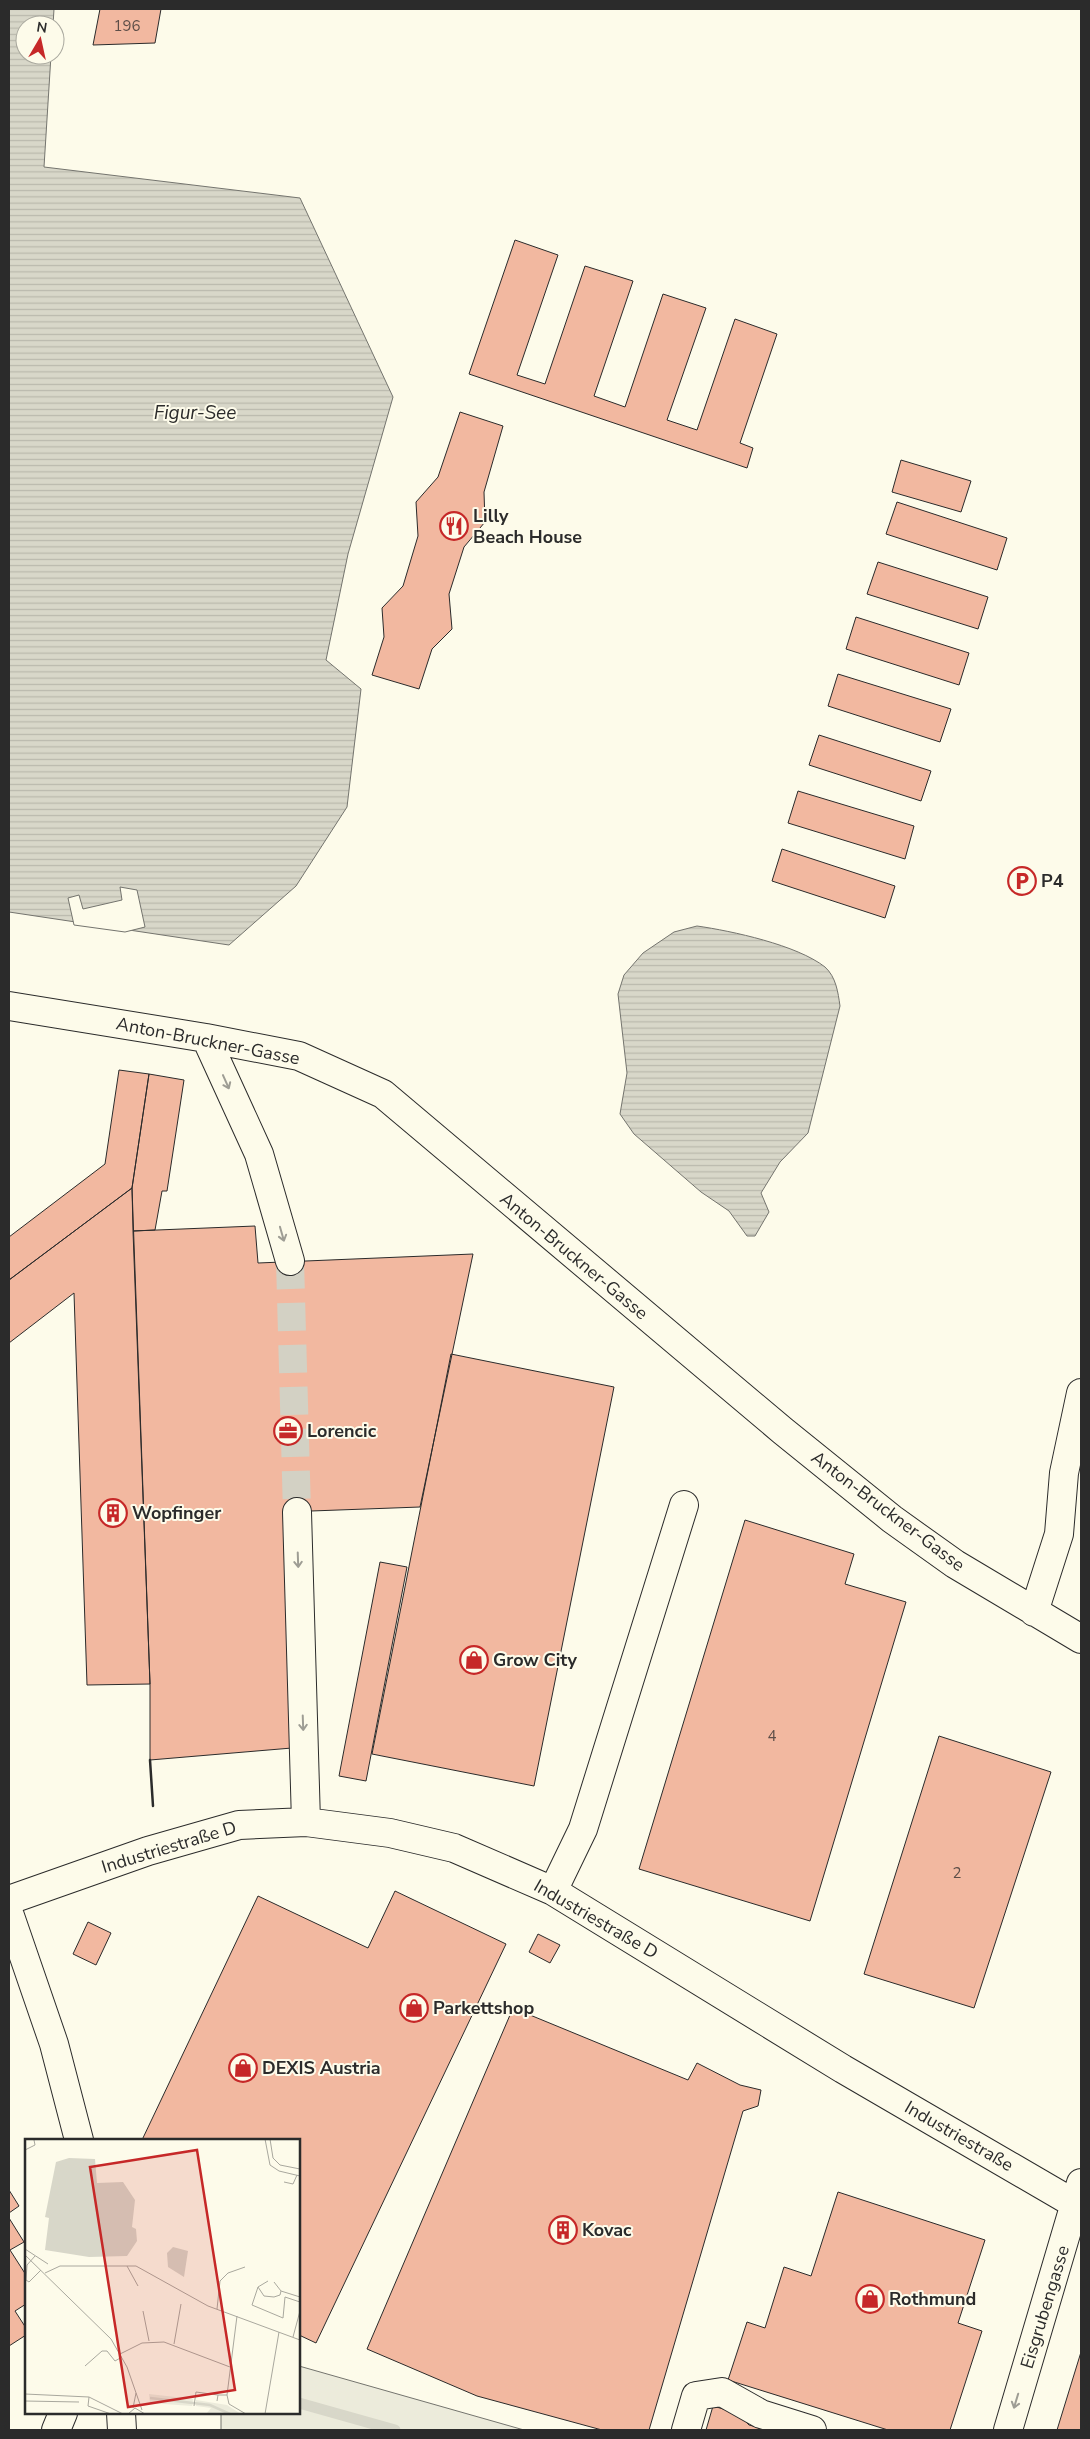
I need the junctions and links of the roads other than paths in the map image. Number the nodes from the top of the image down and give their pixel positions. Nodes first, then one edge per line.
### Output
1 (9, 1006) edge
2 (206, 1038) junction
3 (290, 1261) tunnel mouth
4 (1081, 1393) edge
5 (684, 1505) dead end
6 (297, 1512) tunnel mouth
7 (1034, 1612) junction
8 (1081, 1639) edge
9 (306, 1822) junction
10 (552, 1891) junction
11 (9, 1900) edge
12 (9, 1912) edge
13 (13, 1941) edge
14 (843, 2069) joint
15 (79, 2139) edge
16 (1078, 2193) edge
17 (63, 2414) edge
18 (121, 2414) edge
19 (56, 2430) edge
20 (122, 2430) edge
21 (686, 2430) edge
22 (812, 2430) edge
23 (1008, 2430) edge

1 - 2 street, Anton-Bruckner-Gasse
2 -> 3 street
2 - 7 street, Anton-Bruckner-Gasse
4 - 7 street
5 - 10 street
6 -> 9 street
7 - 8 street, Anton-Bruckner-Gasse
9 - 10 street, Industriestraße D
9 - 11 street, Industriestraße D
10 - 14 street, Industriestraße D
12 - 13 street
13 - 15 street
14 - 16 street, Industriestraße
16 -> 23 street, Eisgrubengasse
17 - 19 street
18 - 20 street
21 - 22 street

